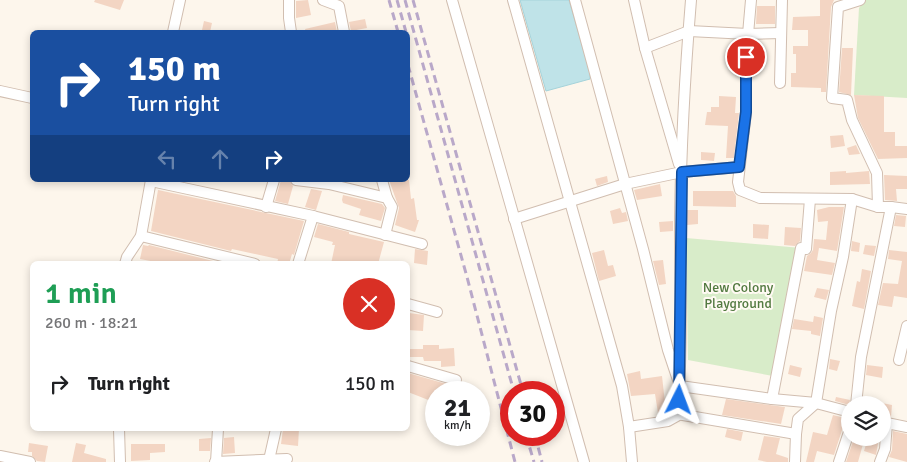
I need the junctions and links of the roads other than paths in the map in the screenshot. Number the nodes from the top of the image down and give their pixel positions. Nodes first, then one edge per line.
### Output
1 (180, 0) edge
2 (290, 0) edge
3 (323, 0) edge
4 (452, 0) edge
5 (513, 0) edge
6 (575, 0) edge
7 (634, 0) edge
8 (691, 0) edge
9 (751, 0) edge
10 (782, 0) edge
11 (860, 0) edge
12 (173, 30) edge
13 (291, 30) edge
14 (344, 30) edge
15 (688, 32) junction
16 (782, 33) junction
17 (748, 34) junction
18 (645, 48) junction
19 (780, 83) dead end
20 (0, 92) edge
21 (30, 98) edge
22 (739, 167) junction
23 (682, 172) junction
24 (151, 182) edge
25 (160, 182) edge
26 (273, 182) edge
27 (329, 182) edge
28 (383, 182) edge
29 (625, 184) junction
30 (387, 198) junction
31 (810, 199) junction
32 (852, 199) junction
33 (570, 202) junction
34 (266, 207) junction
35 (878, 207) junction
36 (891, 207) junction
37 (907, 209) edge
38 (312, 216) junction
39 (514, 219) junction
40 (385, 235) junction
41 (141, 236) junction
42 (422, 244) dead end
43 (126, 261) edge
44 (244, 261) edge
45 (299, 261) edge
46 (410, 305) edge
47 (437, 312) dead end
48 (907, 326) edge
49 (899, 360) dead end
50 (410, 367) edge
51 (456, 380) dead end
52 (680, 386) junction
53 (857, 396) edge
54 (772, 399) junction
55 (816, 403) junction
56 (841, 410) edge
57 (678, 414) junction
58 (891, 424) edge
59 (629, 427) junction
60 (907, 428) edge
61 (119, 431) edge
62 (218, 431) edge
63 (276, 431) edge
64 (796, 434) junction
65 (844, 446) edge
66 (885, 446) edge
67 (0, 456) edge
68 (287, 459) dead end
69 (269, 460) junction
70 (30, 462) edge
71 (120, 462) edge
72 (215, 462) edge
73 (584, 462) edge
74 (632, 462) edge
75 (795, 462) edge
76 (839, 462) edge
77 (880, 462) edge

1 - 12 street
2 - 13 street
3 - 14 street
4 - 39 street
5 - 33 street
6 - 29 street
7 - 18 street
8 - 15 street
9 - 17 street
10 - 16 street
11 - 35 street
15 - 17 street
15 - 18 street
15 - 23 street
16 - 17 street
16 - 19 street
17 - 22 street
18 - 23 street
20 - 21 street
22 - 23 street
22 - 31 street
23 - 29 street
23 - 52 street
24 - 41 street
25 - 34 street
26 - 34 street
27 - 30 street
28 - 30 street
29 - 33 street
29 - 52 street
30 - 40 street
31 - 32 street
31 - 54 street
32 - 35 street
32 - 55 street
33 - 39 street
33 - 59 street
34 - 38 street
35 - 36 street
36 - 37 street
36 - 53 street
38 - 40 street
38 - 45 street
39 - 73 street
40 - 42 street
41 - 43 street
41 - 44 street
46 - 47 street
48 - 49 street
50 - 51 street
52 - 54 street
52 - 57 street
54 - 55 street
55 - 56 street
55 - 64 street
57 - 59 street
57 - 64 street
58 - 60 street
59 - 74 street
61 - 71 street
62 - 72 street
63 - 69 street
64 - 75 street
65 - 76 street
66 - 77 street
67 - 70 street
68 - 69 street
69 - 72 street

